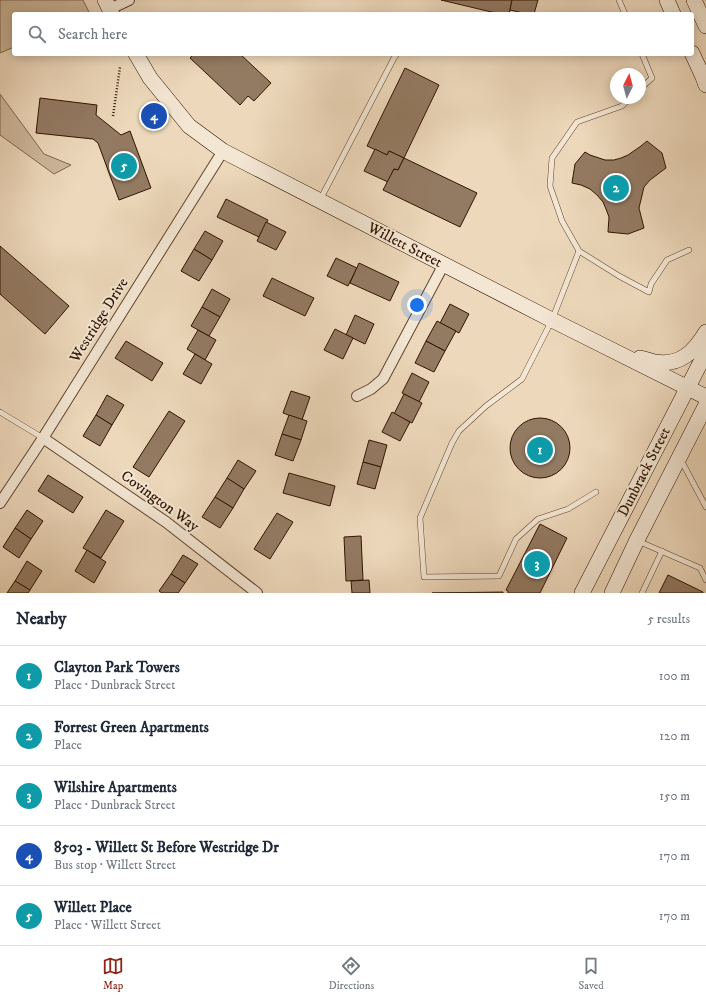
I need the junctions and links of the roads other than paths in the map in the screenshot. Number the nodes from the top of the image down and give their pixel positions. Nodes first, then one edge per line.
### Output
1 (129, 0) edge
2 (619, 0) edge
3 (666, 0) edge
4 (694, 0) edge
5 (109, 8) edge
6 (624, 12) edge
7 (672, 12) edge
8 (706, 26) edge
9 (137, 56) edge
10 (395, 56) edge
11 (643, 56) edge
12 (693, 56) edge
13 (646, 84) edge
14 (706, 85) edge
15 (624, 104) edge
16 (222, 151) junction
17 (319, 201) junction
18 (689, 250) dead end
19 (579, 251) junction
20 (444, 264) junction
21 (552, 320) junction
22 (706, 332) edge
23 (615, 352) junction
24 (706, 352) edge
25 (687, 388) junction
26 (358, 396) dead end
27 (706, 397) edge
28 (706, 405) edge
29 (0, 412) edge
30 (43, 438) junction
31 (680, 457) junction
32 (596, 492) dead end
33 (0, 503) edge
34 (706, 507) edge
35 (637, 540) junction
36 (662, 551) junction
37 (706, 580) edge
38 (257, 593) edge
39 (582, 593) edge
40 (612, 593) edge
41 (642, 593) edge

1 - 5 street
2 - 6 lane
3 - 7 street
4 - 8 street
9 - 16 street, Willett Street
10 - 17 lane
11 - 13 lane
12 - 14 street
15 - 19 lane
16 - 17 street, Willett Street
16 - 30 street, Westridge Drive
17 - 20 street, Willett Street
18 - 19 lane
19 - 21 lane
20 - 21 street, Willett Street
20 - 26 street
21 - 23 street, Willett Street
21 - 32 lane
22 - 23 street
23 - 25 street, Willett Street
24 - 25 street, Dunbrack Street
25 - 27 street, Willett Street
25 - 39 street, Dunbrack Street
28 - 31 street, Dunbrack Street
29 - 30 lane
30 - 33 street, Westridge Drive
30 - 38 street, Covington Way
31 - 34 lane
31 - 35 street, Dunbrack Street
35 - 36 lane
35 - 40 street, Dunbrack Street
36 - 37 lane
36 - 41 lane

